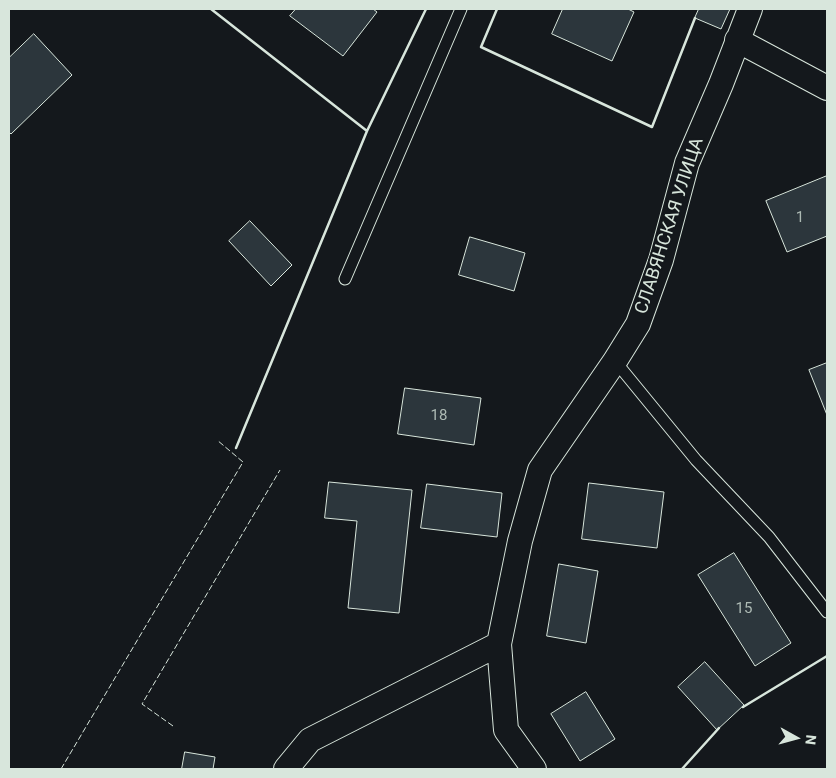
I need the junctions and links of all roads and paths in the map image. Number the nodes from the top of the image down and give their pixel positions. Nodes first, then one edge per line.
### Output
1 (461, 9) edge
2 (750, 9) edge
3 (737, 40) junction
4 (827, 88) edge
5 (345, 279) dead end
6 (615, 361) junction
7 (827, 612) edge
8 (499, 644) junction
9 (286, 769) edge
10 (534, 769) edge

1 - 5 lane
2 - 3 street, СЛАВЯНСКАЯ УЛИЦА
3 - 4 street
3 - 6 street, СЛАВЯНСКАЯ УЛИЦА
6 - 7 lane
6 - 8 street, СЛАВЯНСКАЯ УЛИЦА
8 - 9 street
8 - 10 street, СЛАВЯНСКАЯ УЛИЦА

